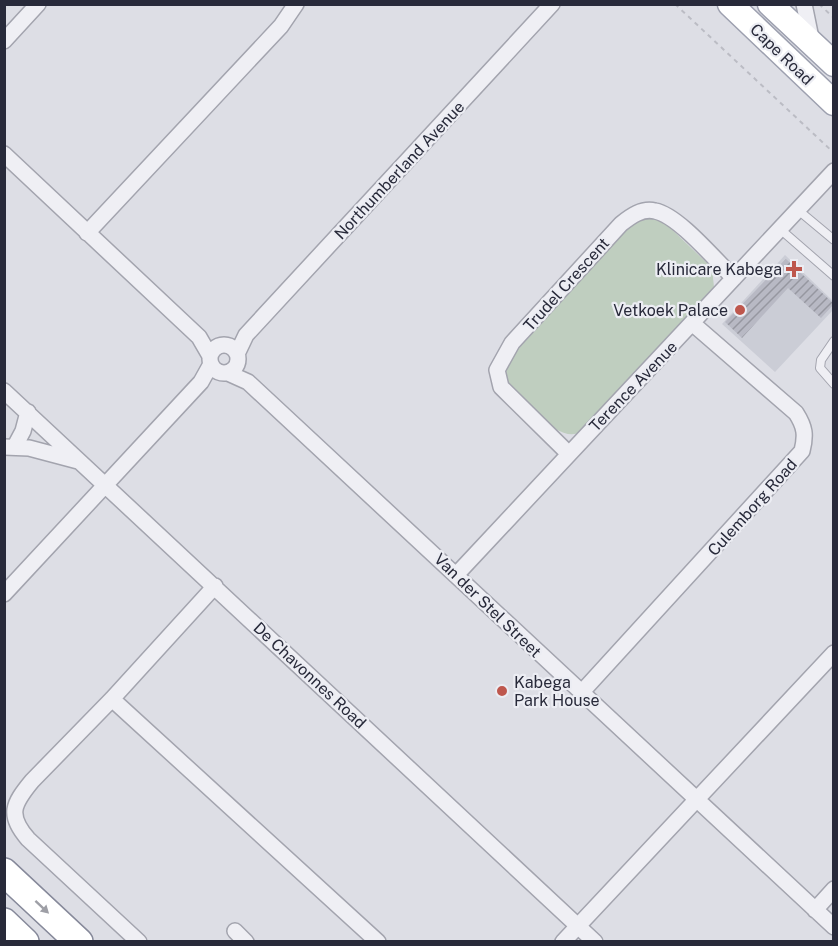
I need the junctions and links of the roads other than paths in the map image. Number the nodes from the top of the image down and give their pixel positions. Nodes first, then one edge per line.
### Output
1 (38, 4) edge
2 (296, 4) edge
3 (552, 4) edge
4 (730, 4) edge
5 (770, 4) edge
6 (804, 4) edge
7 (4, 41) edge
8 (813, 45) junction
9 (834, 64) edge
10 (834, 103) edge
11 (4, 154) edge
12 (834, 171) edge
13 (798, 210) junction
14 (780, 229) junction
15 (87, 233) junction
16 (834, 240) edge
17 (834, 276) edge
18 (734, 278) junction
19 (693, 323) junction
20 (834, 341) edge
21 (224, 359) junction
22 (834, 384) edge
23 (4, 391) edge
24 (28, 412) junction
25 (10, 447) edge
26 (569, 454) junction
27 (79, 461) junction
28 (106, 485) junction
29 (457, 574) junction
30 (215, 586) junction
31 (4, 594) edge
32 (834, 653) edge
33 (581, 693) junction
34 (112, 699) junction
35 (697, 800) junction
36 (4, 873) edge
37 (834, 889) edge
38 (814, 910) junction
39 (4, 922) edge
40 (578, 926) junction
41 (834, 927) edge
42 (25, 942) edge
43 (79, 942) edge
44 (139, 942) edge
45 (378, 942) edge
46 (563, 942) edge
47 (595, 942) edge

1 - 7 street
2 - 15 street
3 - 21 street, Northumberland Avenue
4 - 10 main road, Cape Road
5 - 8 main road, Cape Road
6 - 8 street
8 - 9 main road, Cape Road
11 - 15 street, Van der Stel Street
12 - 13 street, Terence Avenue
13 - 14 street, Terence Avenue
13 - 16 lane
14 - 17 lane
14 - 18 street, Terence Avenue
15 - 21 street, Van der Stel Street
18 - 19 street, Terence Avenue
18 - 26 street, Trudel Crescent
19 - 26 street, Terence Avenue
19 - 33 street, Culemborg Road
20 - 22 lane
21 - 28 street
21 - 29 street, Van der Stel Street
23 - 24 street
24 - 25 street
24 - 27 street
25 - 27 street, De Chavonnes Road
26 - 29 street, Terence Avenue
27 - 28 street, De Chavonnes Road
28 - 30 street, De Chavonnes Road
28 - 31 street
29 - 33 street, Van der Stel Street
30 - 34 street
30 - 40 street, De Chavonnes Road
32 - 35 street
33 - 35 street, Van der Stel Street
34 - 44 street
34 - 45 street
35 - 38 street, Van der Stel Street
35 - 40 street
36 -> 43 highway
37 - 38 street
38 - 41 street, Van der Stel Street
39 - 42 highway
40 - 46 street
40 - 47 street, De Chavonnes Road

